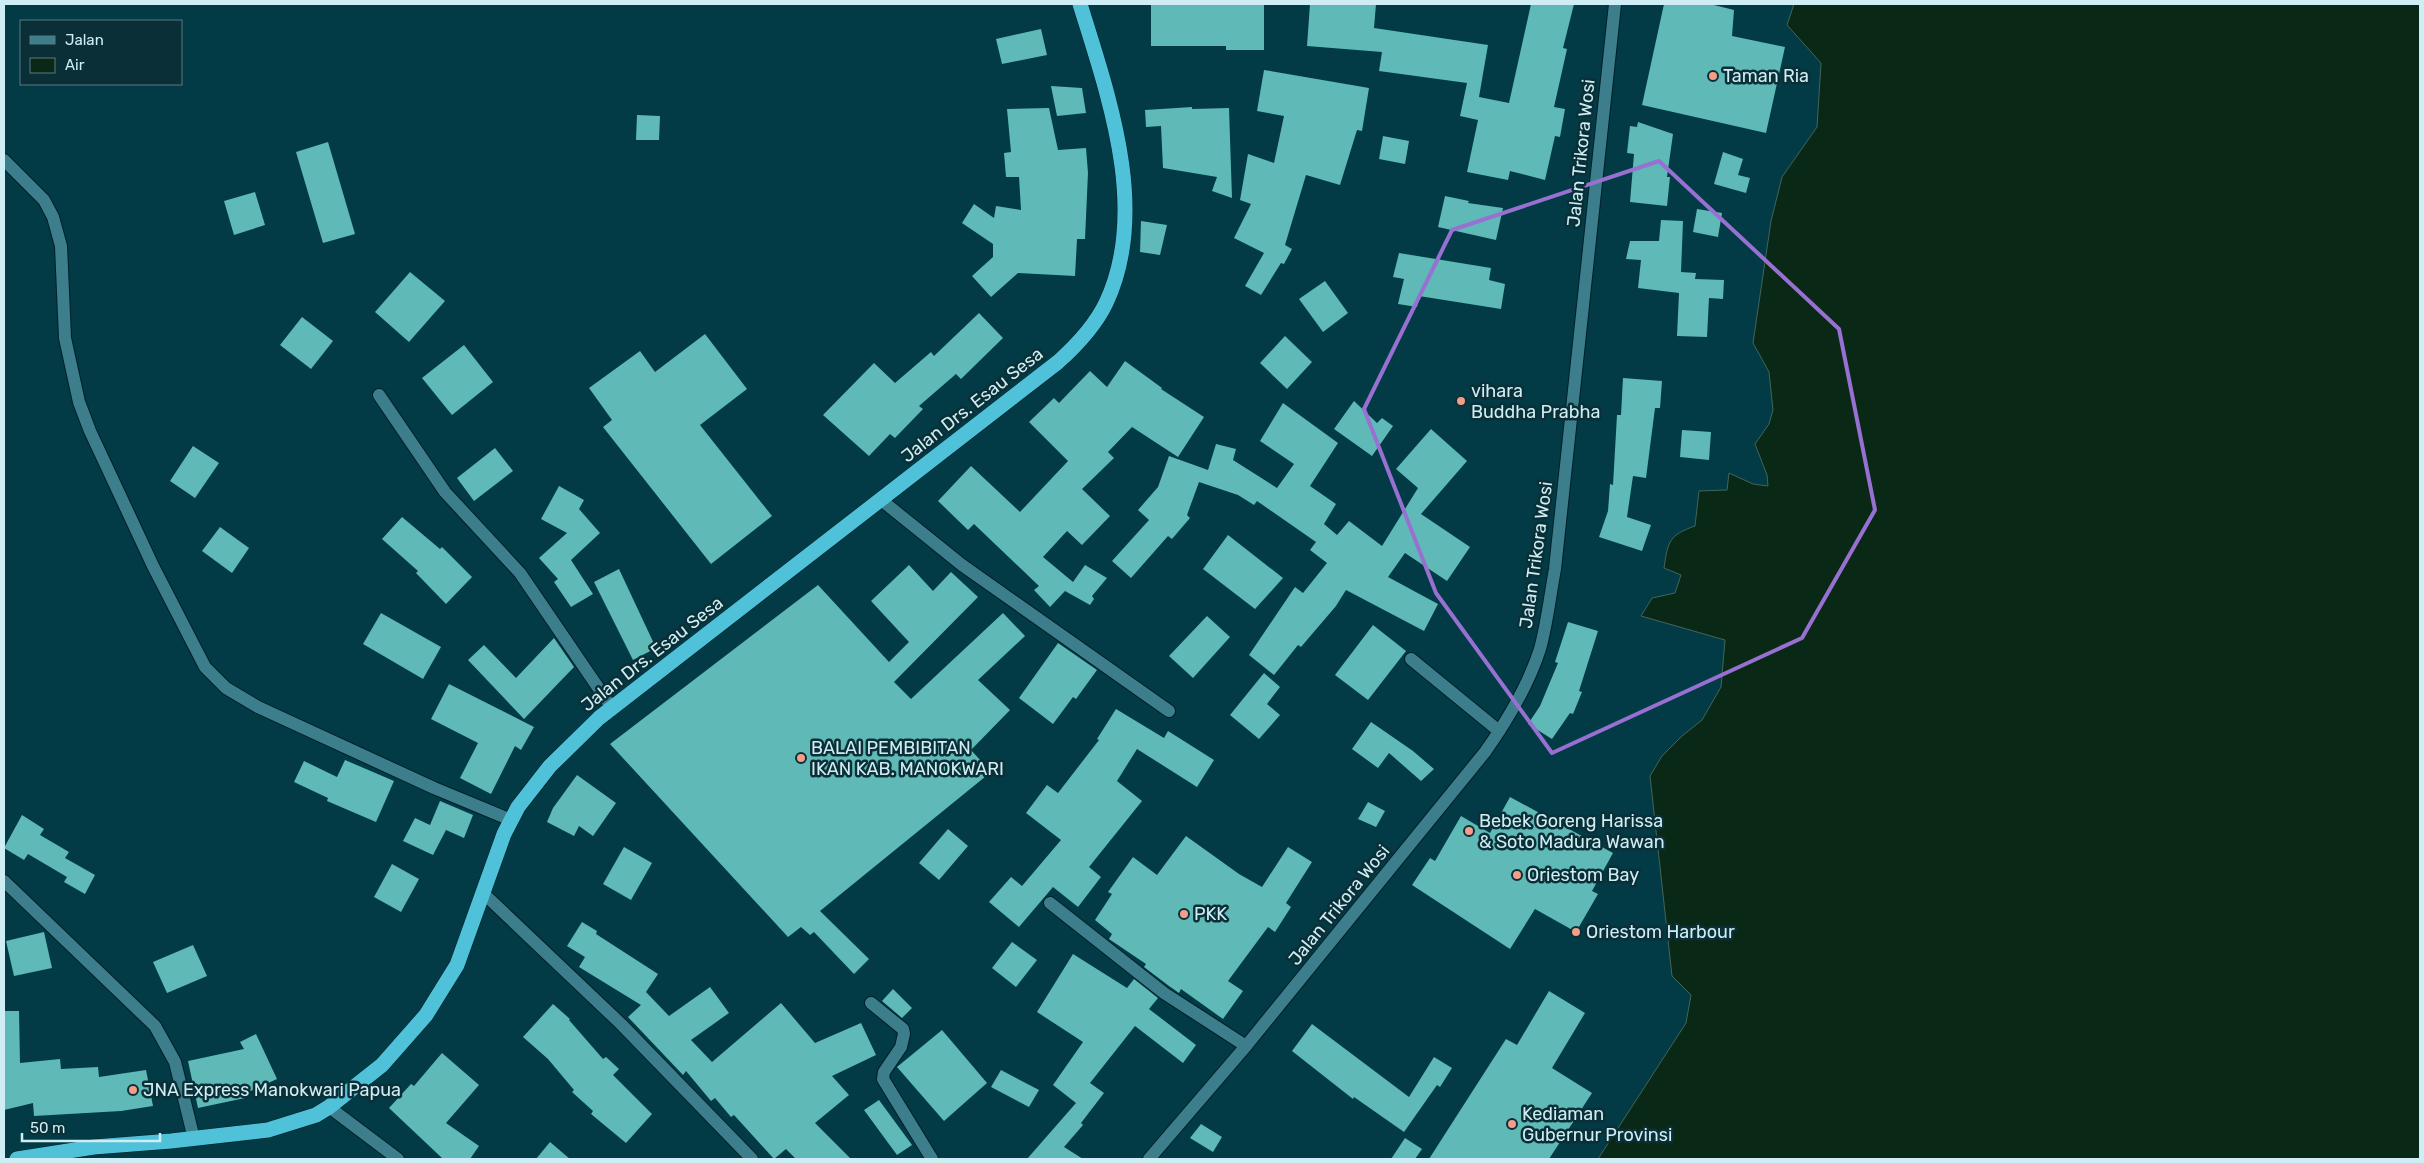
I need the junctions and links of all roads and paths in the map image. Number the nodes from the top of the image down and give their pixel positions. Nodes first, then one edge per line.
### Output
1 (1080, 4) edge
2 (1615, 4) edge
3 (4, 160) edge
4 (379, 395) dead end
5 (880, 499) junction
6 (1412, 659) dead end
7 (612, 708) junction
8 (1169, 712) dead end
9 (1499, 731) junction
10 (511, 820) junction
11 (4, 881) edge
12 (482, 892) junction
13 (1050, 903) dead end
14 (871, 1003) dead end
15 (1246, 1046) junction
16 (329, 1107) junction
17 (194, 1139) junction
18 (18, 1159) edge
19 (398, 1159) edge
20 (752, 1159) edge
21 (932, 1159) edge
22 (1149, 1159) edge

1 - 5 highway, Jalan Drs. Esau Sesa
2 - 9 street, Jalan Trikora Wosi
3 - 10 street
4 - 7 street
5 - 7 highway, Jalan Drs. Esau Sesa
5 - 8 street
6 - 9 street
7 - 10 highway, Jalan Drs. Esau Sesa
9 - 15 street, Jalan Trikora Wosi
10 - 12 highway, Jalan Drs. Esau Sesa
11 - 17 street
12 - 16 highway, Jalan Drs. Esau Sesa
12 - 20 street
13 - 15 street
14 - 21 street
15 - 22 street, Jalan Trikora Wosi
16 - 17 highway, Jalan Drs. Esau Sesa
16 - 19 street
17 - 18 highway, Jalan Drs. Esau Sesa

